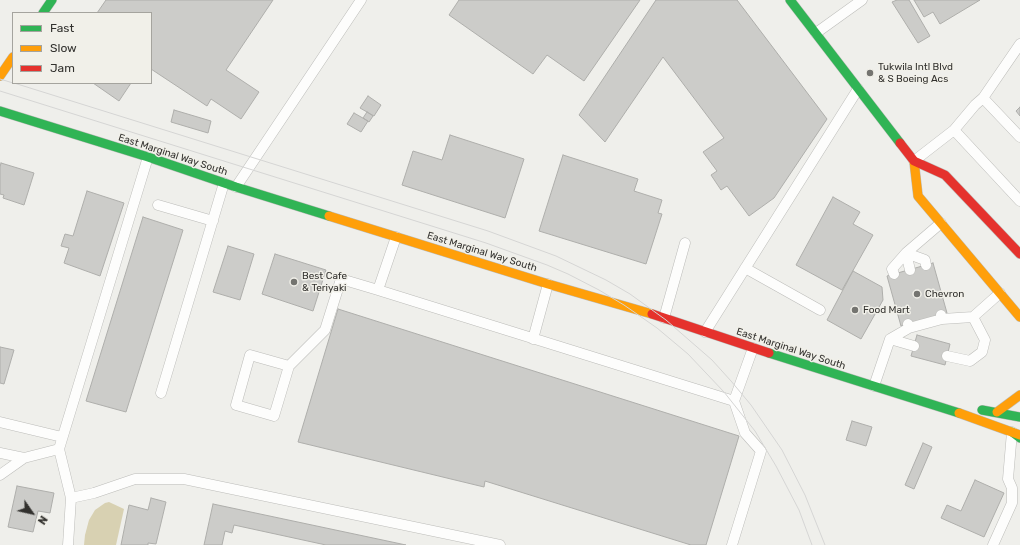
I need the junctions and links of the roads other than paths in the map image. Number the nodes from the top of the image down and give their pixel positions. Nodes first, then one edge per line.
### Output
1 (52, 0) edge
2 (361, 0) edge
3 (790, 0) edge
4 (862, 0) edge
5 (44, 12) edge
6 (816, 34) junction
7 (1020, 44) edge
8 (12, 58) edge
9 (0, 76) edge
10 (858, 89) junction
11 (983, 98) junction
12 (0, 111) edge
13 (954, 130) junction
14 (1020, 137) edge
15 (148, 157) junction
16 (914, 161) junction
17 (224, 183) junction
18 (236, 187) junction
19 (1020, 202) edge
20 (158, 205) dead end
21 (213, 221) junction
22 (941, 223) junction
23 (396, 237) junction
24 (685, 243) dead end
25 (906, 253) junction
26 (1020, 254) edge
27 (926, 265) dead end
28 (745, 268) junction
29 (910, 270) dead end
30 (894, 274) dead end
31 (548, 284) junction
32 (378, 290) junction
33 (1000, 293) junction
34 (820, 310) dead end
35 (973, 317) junction
36 (1020, 317) edge
37 (664, 318) junction
38 (705, 332) junction
39 (533, 339) junction
40 (890, 339) junction
41 (914, 346) dead end
42 (753, 348) junction
43 (947, 356) dead end
44 (289, 366) junction
45 (874, 386) junction
46 (161, 393) dead end
47 (1020, 395) edge
48 (734, 401) junction
49 (958, 412) junction
50 (997, 412) junction
51 (1020, 417) edge
52 (0, 422) edge
53 (1017, 435) edge
54 (62, 437) junction
55 (59, 449) junction
56 (0, 453) edge
57 (24, 458) junction
58 (0, 475) edge
59 (71, 498) junction
60 (68, 545) edge
61 (500, 545) edge
62 (732, 545) edge
63 (993, 545) edge

1 - 5 street
2 - 18 lane
3 - 6 street
4 - 6 lane
6 - 10 street
7 - 11 lane
8 - 9 street
10 - 16 street
10 - 28 lane
11 - 13 lane
11 - 14 lane
12 - 15 street, East Marginal Way South
13 - 16 lane
13 - 19 lane
15 - 17 street, East Marginal Way South
15 - 54 lane
16 - 22 street
16 - 26 street
17 - 18 street, East Marginal Way South
17 - 21 lane
18 - 23 street, East Marginal Way South
20 - 21 lane
21 - 46 lane
22 - 25 lane
22 - 33 street
23 - 31 street, East Marginal Way South
23 - 32 lane
24 - 37 lane
25 - 27 lane
25 - 29 lane
25 - 30 lane
28 - 34 lane
28 - 38 lane
31 - 37 street, East Marginal Way South
31 - 39 lane
32 - 39 lane
32 - 44 lane
33 - 35 lane
33 - 36 street
35 - 40 lane
35 - 43 lane
37 - 38 street, East Marginal Way South
38 - 42 street, East Marginal Way South
39 - 48 lane
40 - 41 lane
40 - 45 lane
42 - 45 street, East Marginal Way South
42 - 48 lane
44 - 44 lane
45 - 49 street, East Marginal Way South
47 - 50 street
48 - 62 lane
49 - 50 street
49 - 53 street, East Marginal Way South
50 - 51 street
52 - 54 lane
53 - 63 lane
54 - 55 lane
55 - 57 lane
55 - 59 lane
56 - 57 lane
57 - 58 lane
59 - 60 lane
59 - 61 lane

